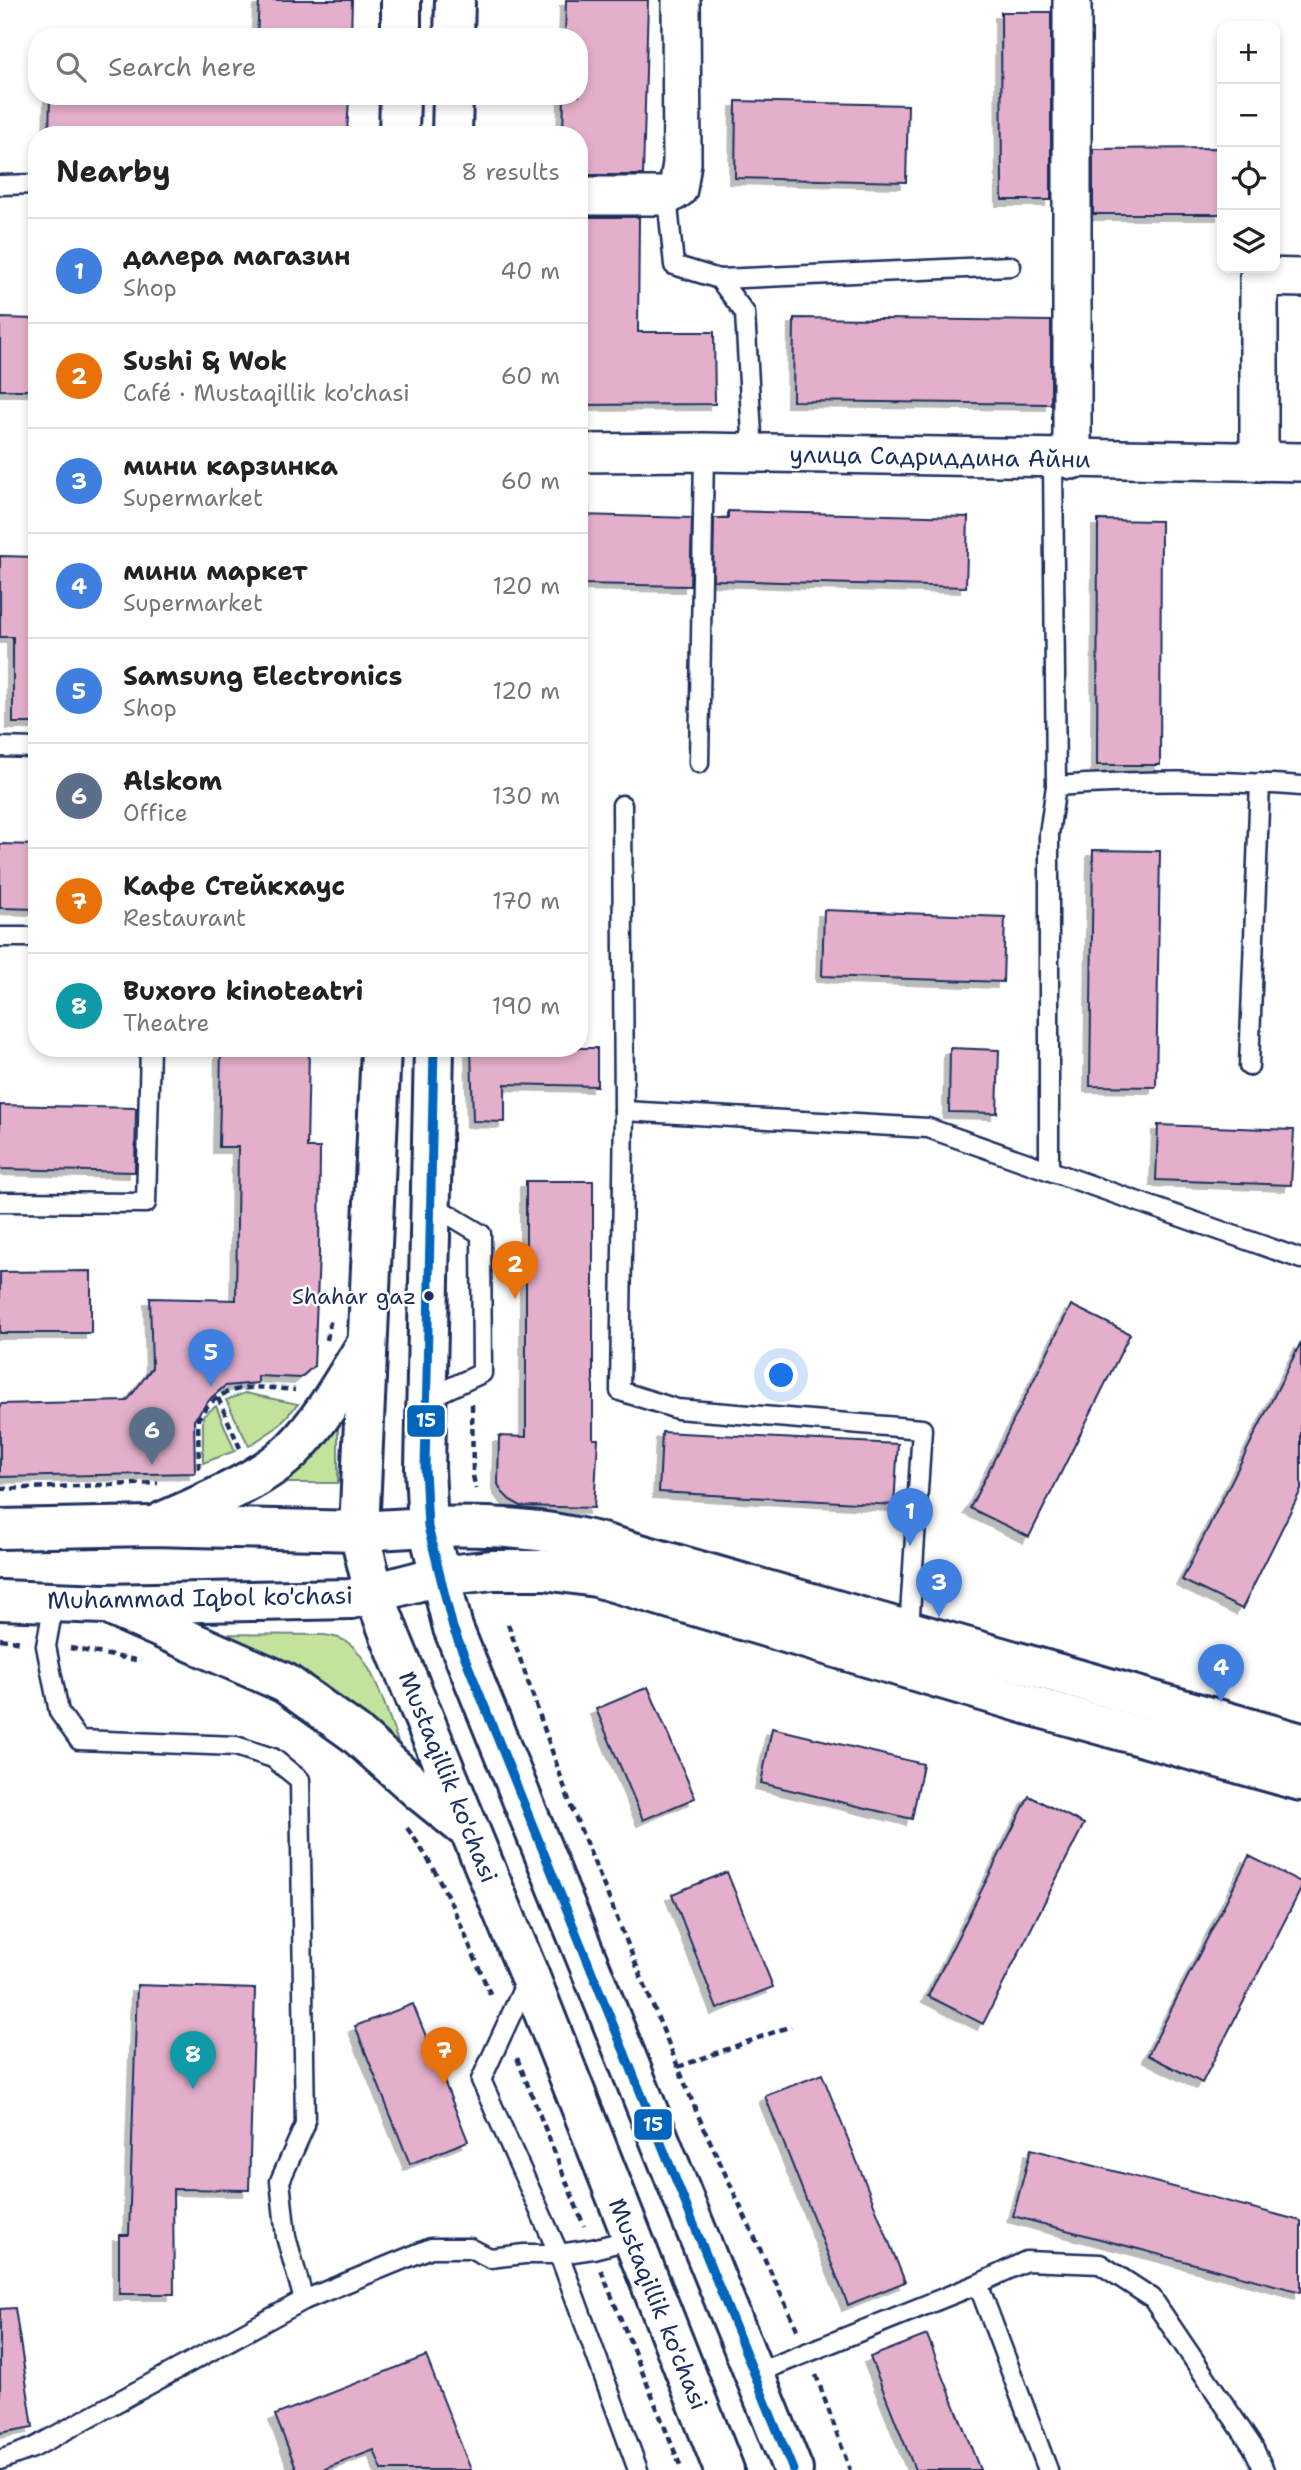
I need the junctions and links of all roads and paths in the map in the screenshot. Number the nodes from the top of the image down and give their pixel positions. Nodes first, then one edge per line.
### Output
1 (401, 0) edge
2 (455, 0) edge
3 (681, 0) edge
4 (1072, 0) edge
5 (401, 28) edge
6 (454, 28) edge
7 (400, 105) edge
8 (453, 105) edge
9 (399, 126) edge
10 (452, 126) edge
11 (28, 184) edge
12 (0, 185) edge
13 (588, 196) edge
14 (667, 196) junction
15 (1011, 266) dead end
16 (1301, 278) edge
17 (719, 279) junction
18 (704, 452) junction
19 (588, 453) edge
20 (753, 453) junction
21 (1062, 459) junction
22 (1259, 462) junction
23 (1301, 462) edge
24 (0, 747) edge
25 (28, 748) edge
26 (699, 763) dead end
27 (1260, 783) junction
28 (1056, 786) junction
29 (1301, 786) edge
30 (622, 805) dead end
31 (0, 937) edge
32 (28, 937) edge
33 (150, 1057) edge
34 (380, 1057) edge
35 (433, 1057) edge
36 (1249, 1066) dead end
37 (624, 1111) junction
38 (1049, 1170) junction
39 (0, 1202) edge
40 (430, 1203) junction
41 (1301, 1259) edge
42 (331, 1315) dead end
43 (367, 1343) junction
44 (324, 1352) dead end
45 (302, 1390) dead end
46 (218, 1398) junction
47 (426, 1399) junction
48 (245, 1459) dead end
49 (199, 1478) dead end
50 (165, 1483) dead end
51 (0, 1489) edge
52 (152, 1525) junction
53 (428, 1527) junction
54 (0, 1529) edge
55 (359, 1531) junction
56 (439, 1576) junction
57 (374, 1593) junction
58 (0, 1600) edge
59 (54, 1602) junction
60 (104, 1604) junction
61 (508, 1624) dead end
62 (909, 1630) junction
63 (0, 1639) edge
64 (46, 1646) junction
65 (150, 1662) dead end
66 (1301, 1742) edge
67 (1301, 1781) edge
68 (404, 1824) dead end
69 (471, 1832) junction
70 (529, 1975) junction
71 (791, 2026) dead end
72 (505, 2028) junction
73 (678, 2067) junction
74 (632, 2239) junction
75 (593, 2249) junction
76 (559, 2254) junction
77 (978, 2284) junction
78 (304, 2300) junction
79 (808, 2352) junction
80 (754, 2374) junction
81 (0, 2460) edge
82 (638, 2470) edge
83 (682, 2470) edge
84 (724, 2470) edge
85 (793, 2470) edge
86 (850, 2470) edge
87 (1048, 2470) edge
88 (1264, 2470) edge

1 - 5 main road
2 - 6 main road
3 - 14 street
4 - 21 street
7 - 9 main road
8 - 10 main road
11 - 12 lane
13 - 14 street
14 - 17 lane
15 - 17 lane
16 - 22 street
17 - 20 lane
18 - 19 street, улица Садриддина Айни
18 - 20 street, улица Садриддина Айни
18 - 26 lane
20 - 21 street, улица Садриддина Айни
21 - 22 street, улица Садриддина Айни
21 - 28 lane
22 - 23 street, улица Садриддина Айни
24 - 25 lane
27 - 28 lane
27 - 29 lane
27 - 36 lane
28 - 38 lane
30 - 37 lane
31 - 32 lane
33 - 39 lane
34 - 43 main road, Mustaqillik ko'chasi
35 - 40 main road
37 - 38 lane
37 - 62 lane
38 - 41 lane
40 - 47 main road
40 - 47 lane
42 - 44 path
43 - 52 main road
43 - 55 main road, Mustaqillik ko'chasi
45 - 46 path
46 - 48 path
46 - 49 path
47 - 53 main road
50 - 51 path
52 - 54 main road
52 - 55 main road
53 - 55 main road
53 - 56 main road
53 - 62 main road
55 - 57 main road, Mustaqillik ko'chasi
56 - 57 main road, Muhammad Iqbol ko'chasi
56 - 67 main road, Muhammad Iqbol ko'chasi
56 - 80 main road
57 - 60 main road, Muhammad Iqbol ko'chasi
57 - 69 main road, Mustaqillik ko'chasi
58 - 59 main road, Muhammad Iqbol ko'chasi
59 - 60 main road, Muhammad Iqbol ko'chasi
59 - 64 lane
60 - 69 main road
61 - 73 path
62 - 66 main road
63 - 64 path
64 - 65 path
64 - 78 lane
68 - 72 path
69 - 70 main road, Mustaqillik ko'chasi
70 - 72 lane
70 - 74 main road, Mustaqillik ko'chasi
71 - 73 path
72 - 75 path
72 - 76 lane
73 - 79 path
74 - 75 lane
74 - 84 main road, Mustaqillik ko'chasi
75 - 76 lane
75 - 83 path
76 - 78 lane
76 - 82 lane
77 - 79 lane
77 - 87 lane
77 - 88 lane
78 - 81 lane
79 - 80 lane
79 - 86 path
80 - 85 main road

